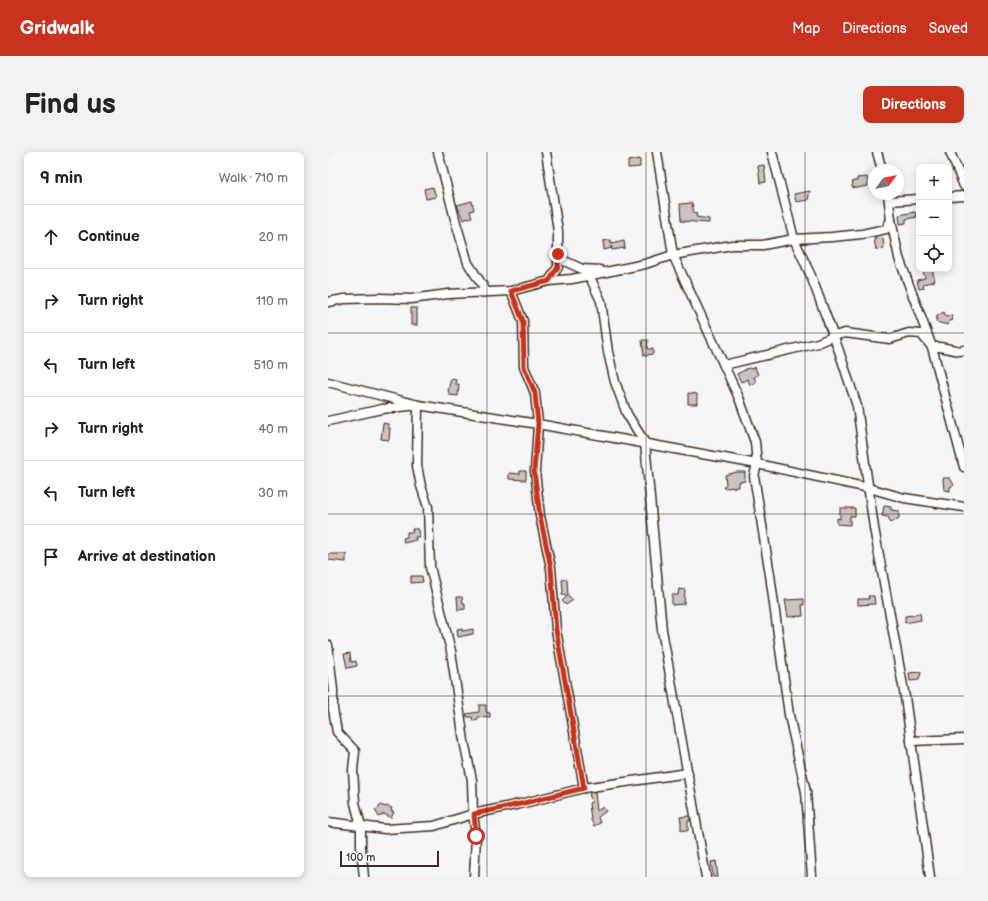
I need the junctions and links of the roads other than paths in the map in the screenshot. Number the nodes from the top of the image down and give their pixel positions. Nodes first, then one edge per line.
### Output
1 (438, 152) edge
2 (546, 152) edge
3 (656, 152) edge
4 (772, 152) edge
5 (877, 152) edge
6 (950, 152) edge
7 (880, 164) edge
8 (964, 186) edge
9 (964, 196) edge
10 (952, 197) edge
11 (904, 198) edge
12 (916, 199) edge
13 (889, 200) edge
14 (891, 220) junction
15 (794, 239) junction
16 (673, 255) junction
17 (558, 258) junction
18 (610, 271) junction
19 (589, 275) junction
20 (549, 281) junction
21 (486, 291) junction
22 (511, 291) junction
23 (328, 302) edge
24 (834, 336) junction
25 (932, 347) junction
26 (964, 350) edge
27 (724, 366) junction
28 (328, 382) edge
29 (418, 405) junction
30 (328, 421) edge
31 (538, 424) junction
32 (645, 443) junction
33 (757, 464) junction
34 (963, 464) edge
35 (869, 488) junction
36 (964, 507) edge
37 (328, 645) edge
38 (964, 739) edge
39 (911, 741) junction
40 (688, 772) junction
41 (584, 788) junction
42 (474, 814) junction
43 (328, 822) edge
44 (361, 826) junction
45 (364, 877) edge
46 (474, 877) edge
47 (706, 877) edge
48 (812, 877) edge
49 (930, 877) edge

1 - 21 street
2 - 17 street
3 - 16 street
4 - 15 street
5 - 7 street
6 - 8 street
9 - 10 street
11 - 12 street
13 - 14 street
14 - 15 street
14 - 25 street
15 - 16 street
15 - 24 street
16 - 18 street
16 - 27 street
17 - 18 street
17 - 20 street
18 - 19 street
19 - 20 street
19 - 32 street
20 - 22 street
21 - 22 street
21 - 23 street
22 - 31 street
24 - 25 street
24 - 27 street
24 - 35 street
25 - 26 street
25 - 34 street
27 - 33 street
28 - 29 street
29 - 30 street
29 - 31 street
29 - 42 street
31 - 32 street
31 - 41 street
32 - 33 street
32 - 40 street
33 - 35 street
33 - 48 street
35 - 36 street
35 - 39 street
37 - 44 street
38 - 39 street
39 - 49 street
40 - 41 street
40 - 47 street
41 - 42 street
42 - 44 street
42 - 46 street
43 - 44 street
44 - 45 street

